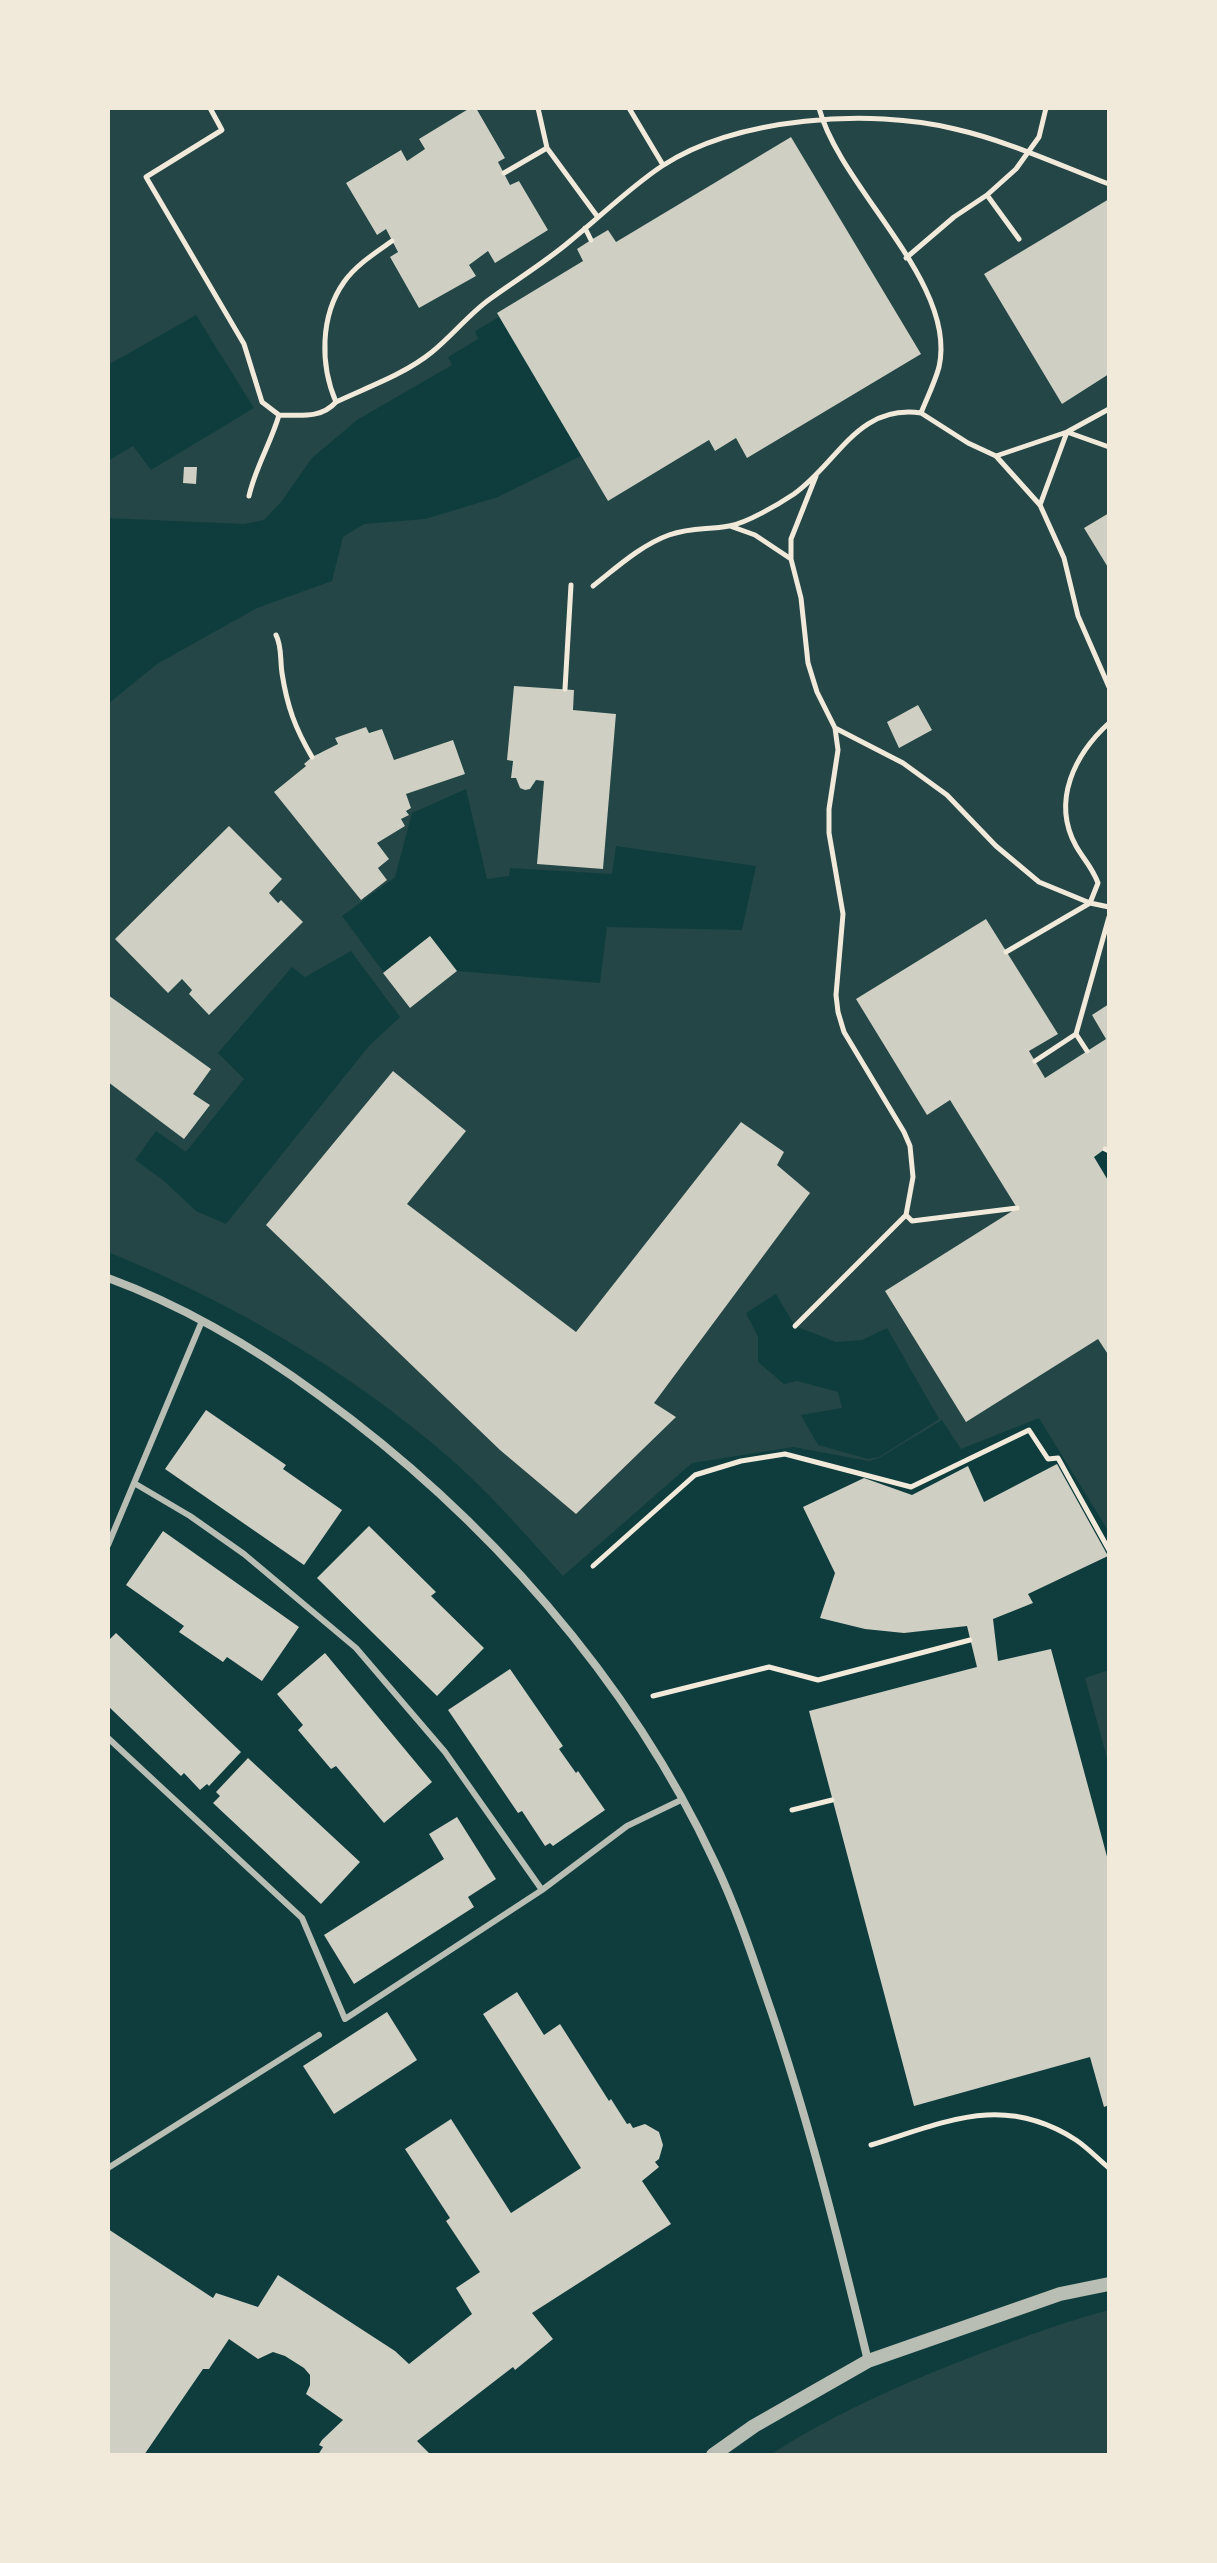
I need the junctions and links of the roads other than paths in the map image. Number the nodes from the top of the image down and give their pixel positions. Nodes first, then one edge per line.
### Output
1 (108, 1278) edge
2 (202, 1321) junction
3 (134, 1483) junction
4 (108, 1545) edge
5 (108, 1738) edge
6 (683, 1799) junction
7 (542, 1890) junction
8 (319, 2035) dead end
9 (108, 2168) edge
10 (1109, 2284) edge
11 (868, 2361) junction
12 (713, 2455) edge

1 - 2 street
2 - 3 lane
2 - 6 street
3 - 4 lane
3 - 7 lane
5 - 7 lane
6 - 7 lane
6 - 11 street
8 - 9 lane
10 - 11 street
11 - 12 street

